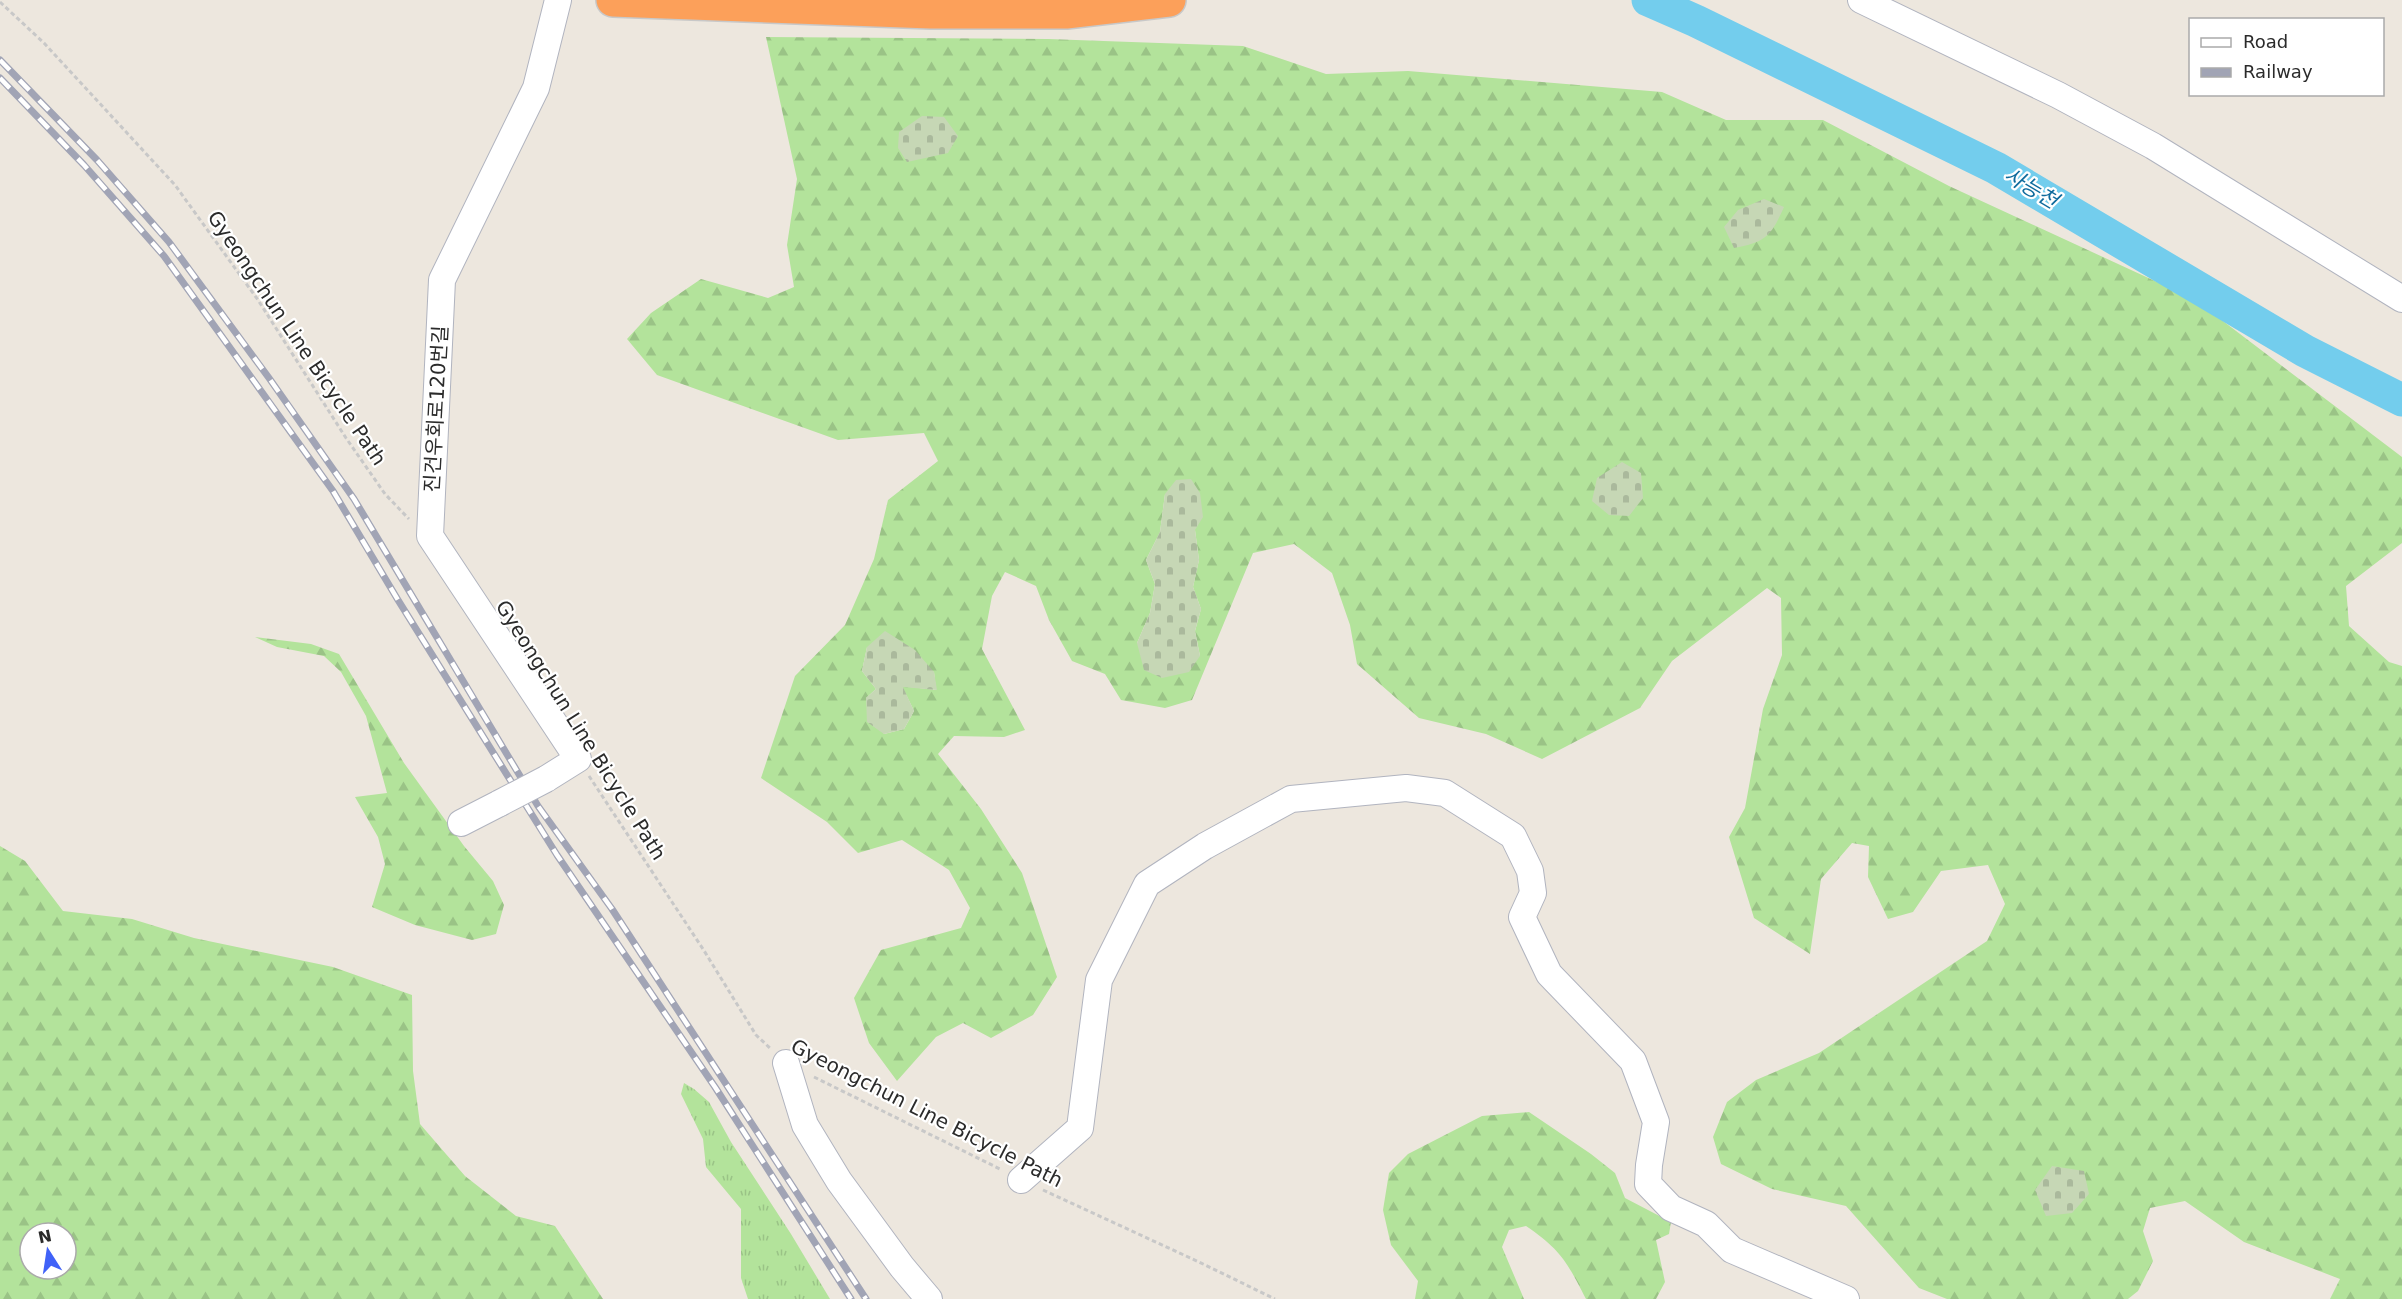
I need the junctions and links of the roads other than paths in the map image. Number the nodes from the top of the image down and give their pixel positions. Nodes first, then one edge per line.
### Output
1 (558, 0) edge
2 (613, 0) edge
3 (1169, 0) edge
4 (1861, 0) edge
5 (2402, 299) edge
6 (462, 823) dead end
7 (786, 1063) road end
8 (1021, 1180) road end
9 (929, 1299) edge
10 (1846, 1299) edge

1 - 6 street, 진건우회로120번길, bridge
2 - 3 highway
4 - 5 street
7 - 9 street
8 - 10 street

